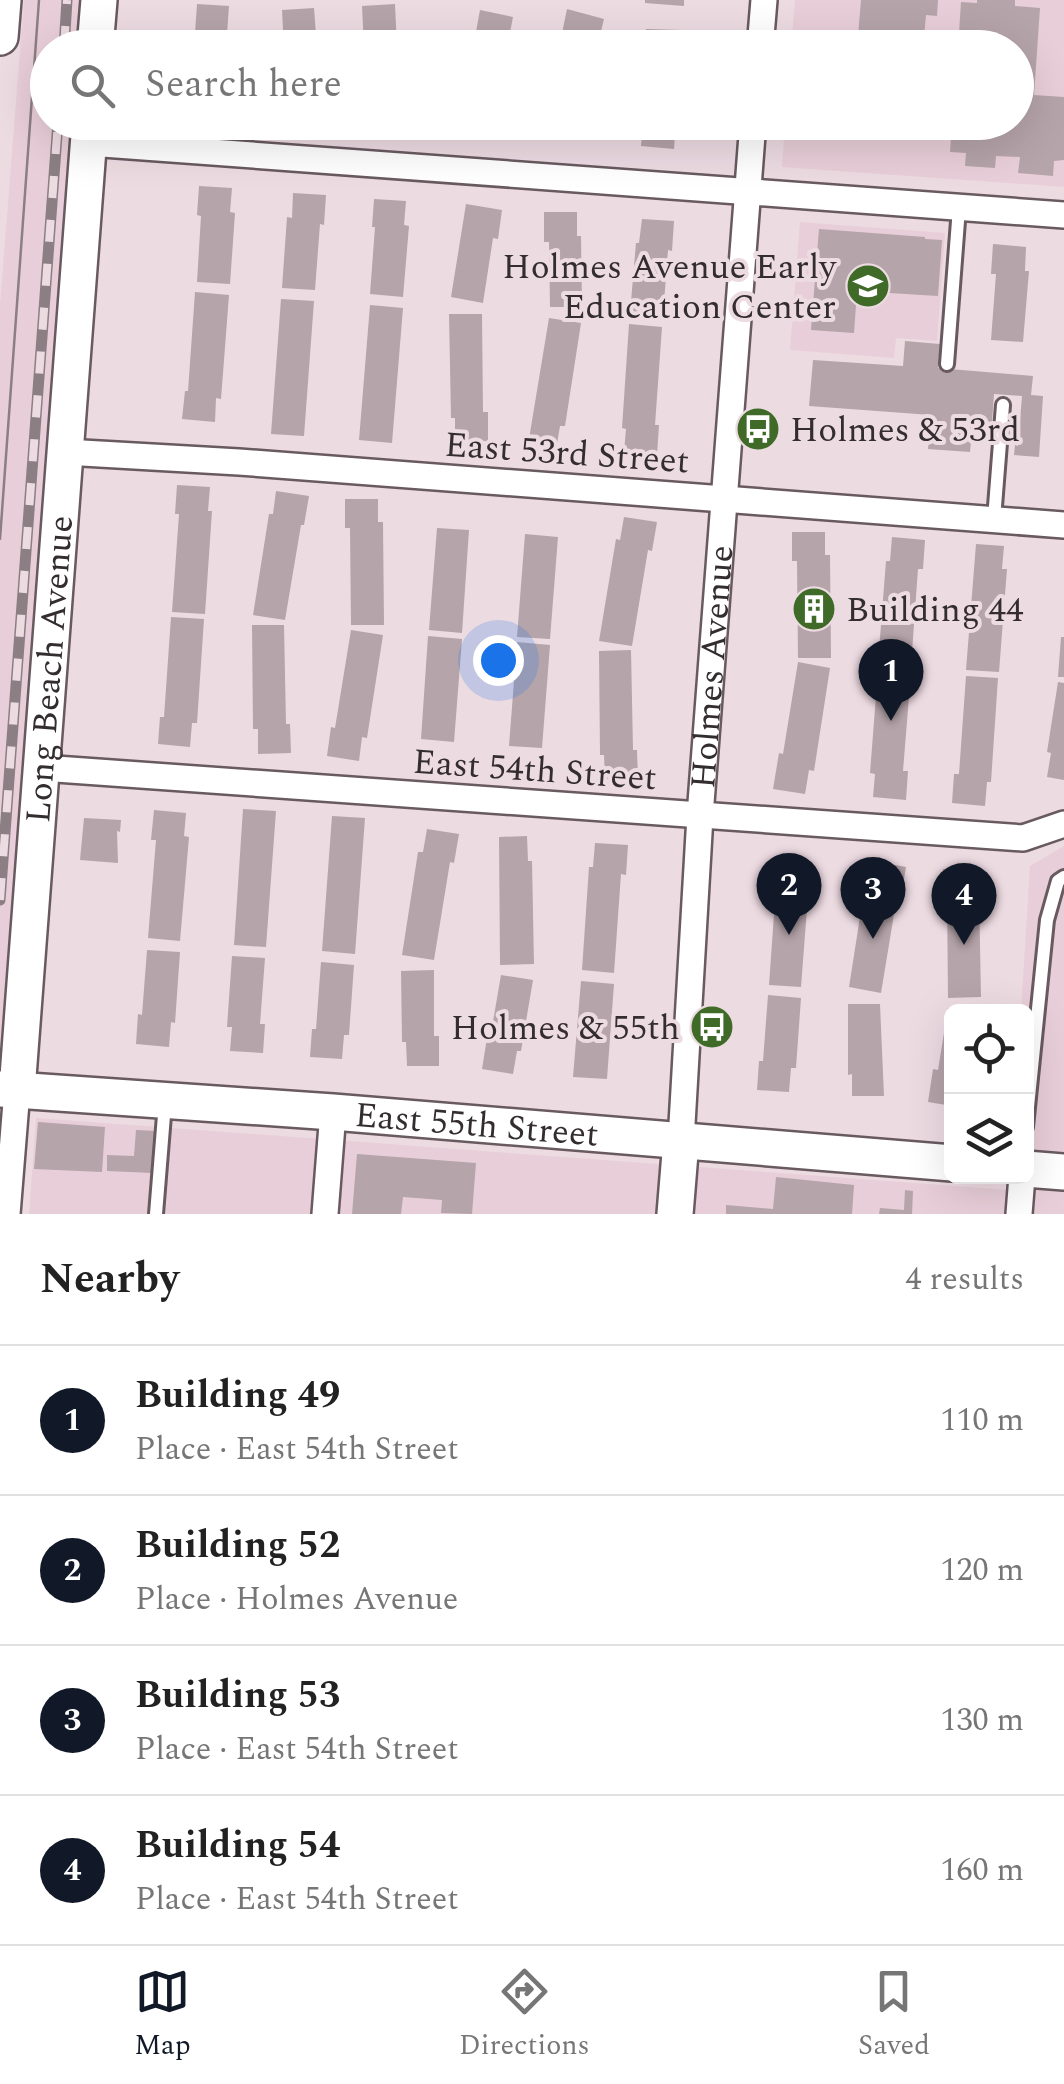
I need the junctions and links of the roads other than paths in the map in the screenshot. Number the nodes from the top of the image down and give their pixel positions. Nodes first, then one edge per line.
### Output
1 (2, 0) edge
2 (99, 0) edge
3 (764, 0) edge
4 (0, 26) edge
5 (97, 30) edge
6 (762, 30) edge
7 (0, 38) edge
8 (88, 140) edge
9 (169, 140) edge
10 (752, 140) edge
11 (748, 191) junction
12 (959, 208) junction
13 (1064, 214) edge
14 (948, 364) dead end
15 (1003, 404) dead end
16 (65, 452) junction
17 (724, 499) junction
18 (994, 519) junction
19 (1064, 525) edge
20 (42, 768) junction
21 (700, 816) junction
22 (1064, 824) edge
23 (1064, 877) edge
24 (8, 1089) edge
25 (1029, 1094) edge
26 (165, 1100) junction
27 (333, 1112) junction
28 (681, 1141) junction
29 (944, 1162) edge
30 (1034, 1170) edge
31 (1064, 1172) edge
32 (1021, 1184) edge
33 (7, 1214) edge
34 (156, 1214) edge
35 (325, 1214) edge
36 (675, 1214) edge
37 (1019, 1214) edge

1 - 4 street
2 - 5 street
3 - 6 street
4 - 7 street
8 - 16 street, Long Beach Avenue
9 - 11 street
10 - 11 street, Holmes Avenue
11 - 12 street
11 - 17 street, Holmes Avenue
12 - 13 street
12 - 14 lane
15 - 18 lane
16 - 17 street, East 53rd Street
16 - 20 street, Long Beach Avenue
17 - 18 street, East 53rd Street
17 - 21 street, Holmes Avenue
18 - 19 street, East 53rd Street
20 - 21 street, East 54th Street
20 - 24 street, Long Beach Avenue
21 - 22 street, East 54th Street
21 - 28 street, Holmes Avenue
23 - 25 lane
24 - 26 street, East 55th Street
24 - 33 street, Long Beach Avenue
26 - 27 street, East 55th Street
26 - 34 lane
27 - 28 street, East 55th Street
27 - 35 street
28 - 29 street, East 55th Street
28 - 36 street, Holmes Avenue
30 - 31 street
32 - 37 street

